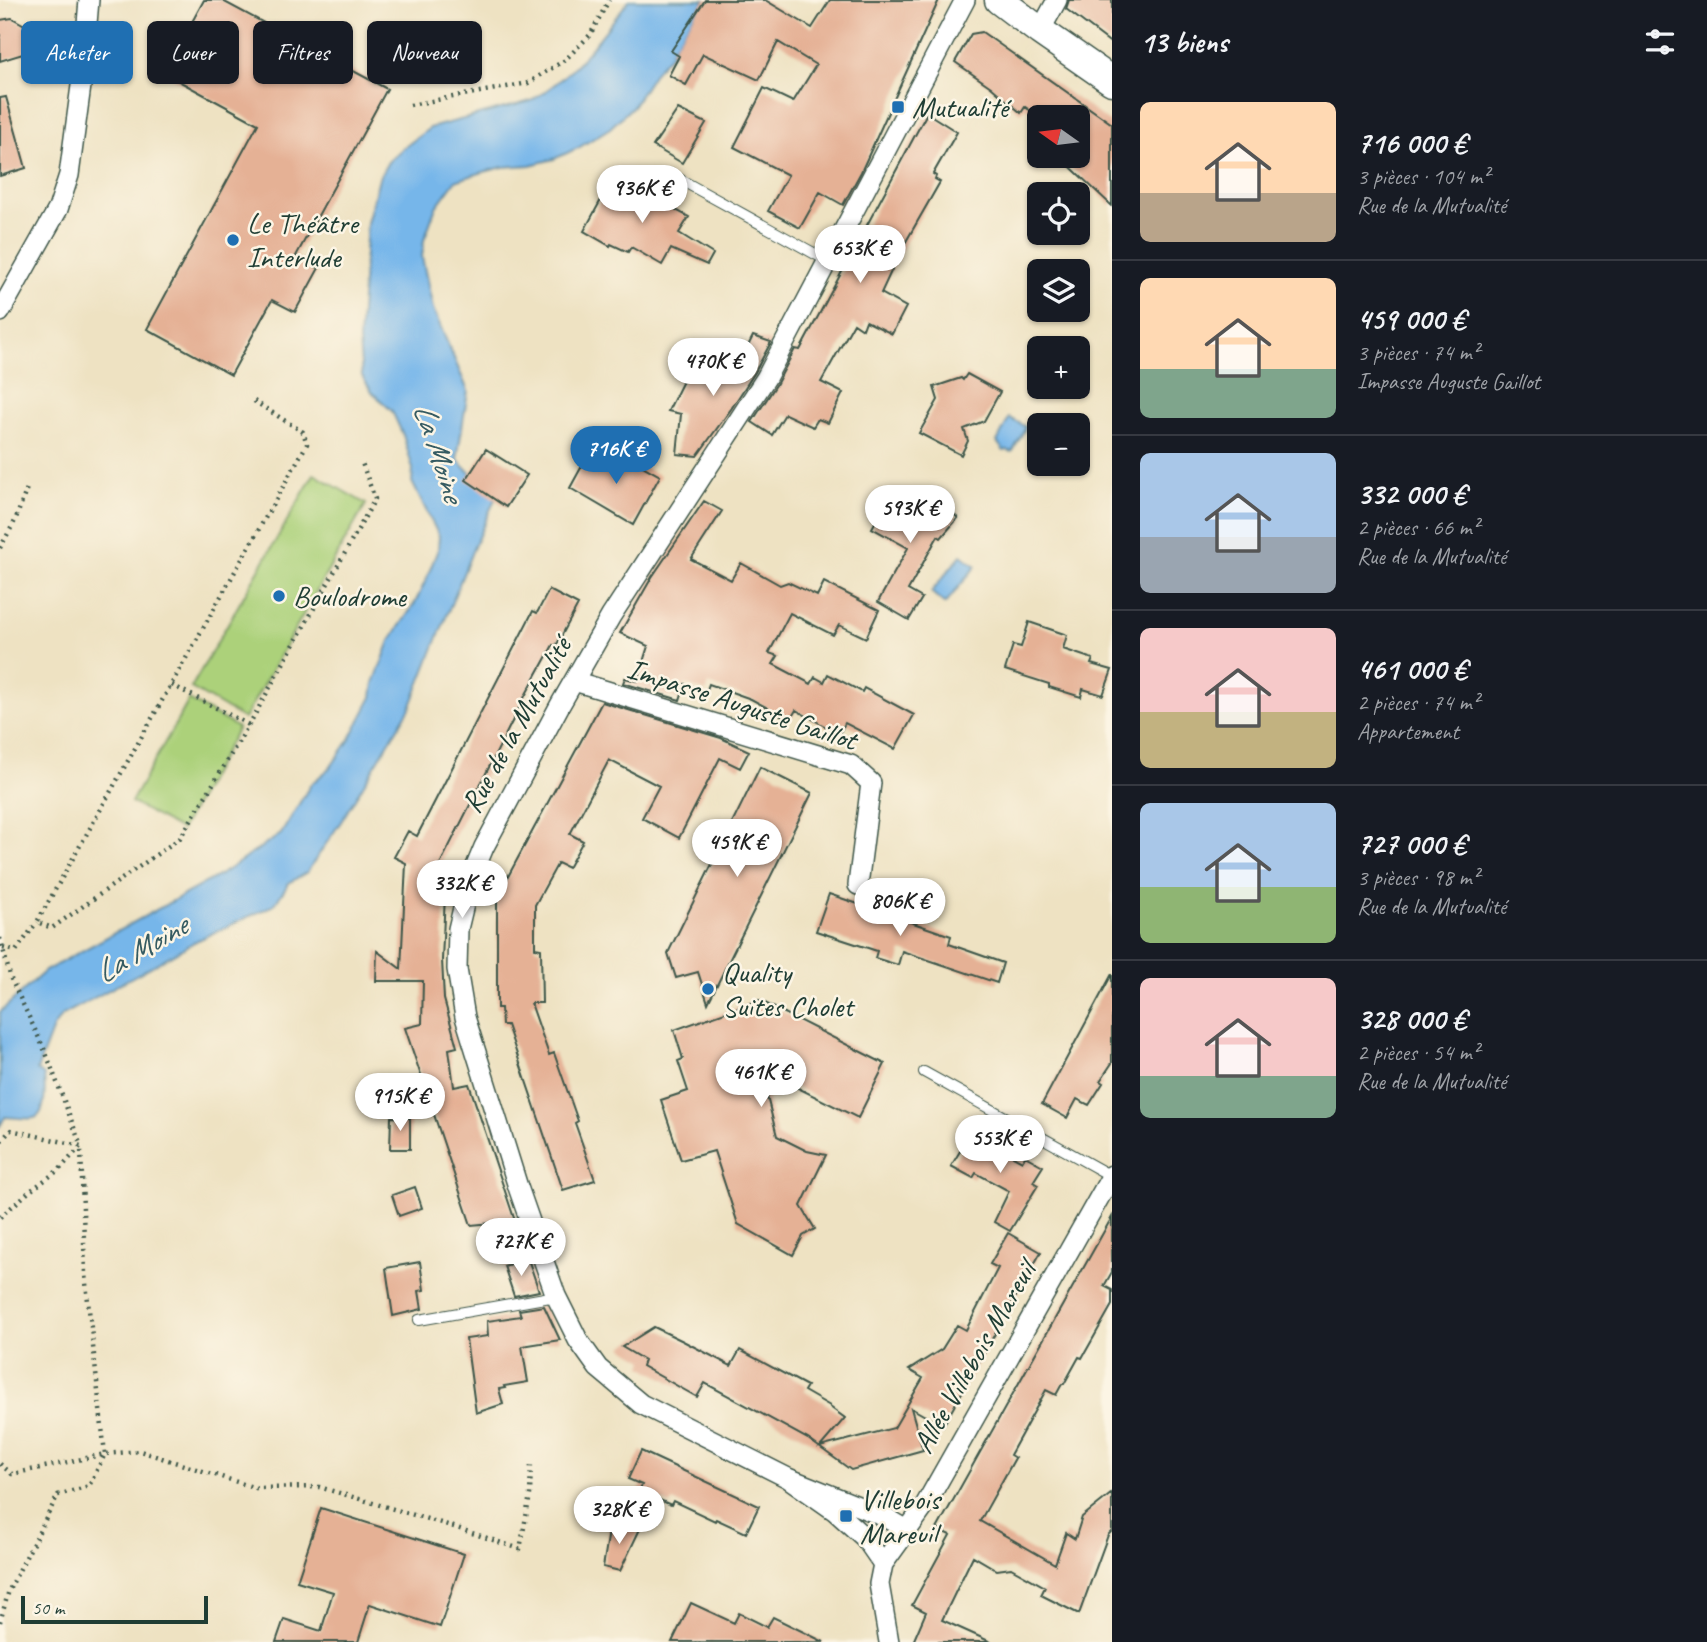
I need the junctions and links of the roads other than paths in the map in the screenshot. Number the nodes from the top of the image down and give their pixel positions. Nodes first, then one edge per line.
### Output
1 (89, 0) edge
2 (965, 0) edge
3 (999, 0) edge
4 (1057, 0) edge
5 (1040, 31) junction
6 (1112, 81) edge
7 (670, 174) dead end
8 (829, 261) junction
9 (0, 312) edge
10 (574, 681) junction
11 (858, 885) dead end
12 (924, 1072) dead end
13 (1112, 1176) edge
14 (556, 1296) junction
15 (419, 1320) dead end
16 (788, 1478) junction
17 (907, 1530) junction
18 (883, 1564) junction
19 (889, 1642) edge

1 - 9 street
2 - 8 street, Rue de la Mutualité
3 - 5 main road
4 - 5 street
5 - 6 main road
7 - 8 lane
8 - 10 street, Rue de la Mutualité
10 - 11 street, Impasse Auguste Gaillot
10 - 14 street, Rue de la Mutualité
12 - 13 lane
13 - 17 street, Allée Villebois Mareuil
14 - 15 lane
14 - 16 street, Rue de la Mutualité
16 - 17 street, Rue de la Mutualité
16 - 18 street, Rue de la Mutualité
17 - 18 street, Allée Villebois Mareuil
18 - 19 street

